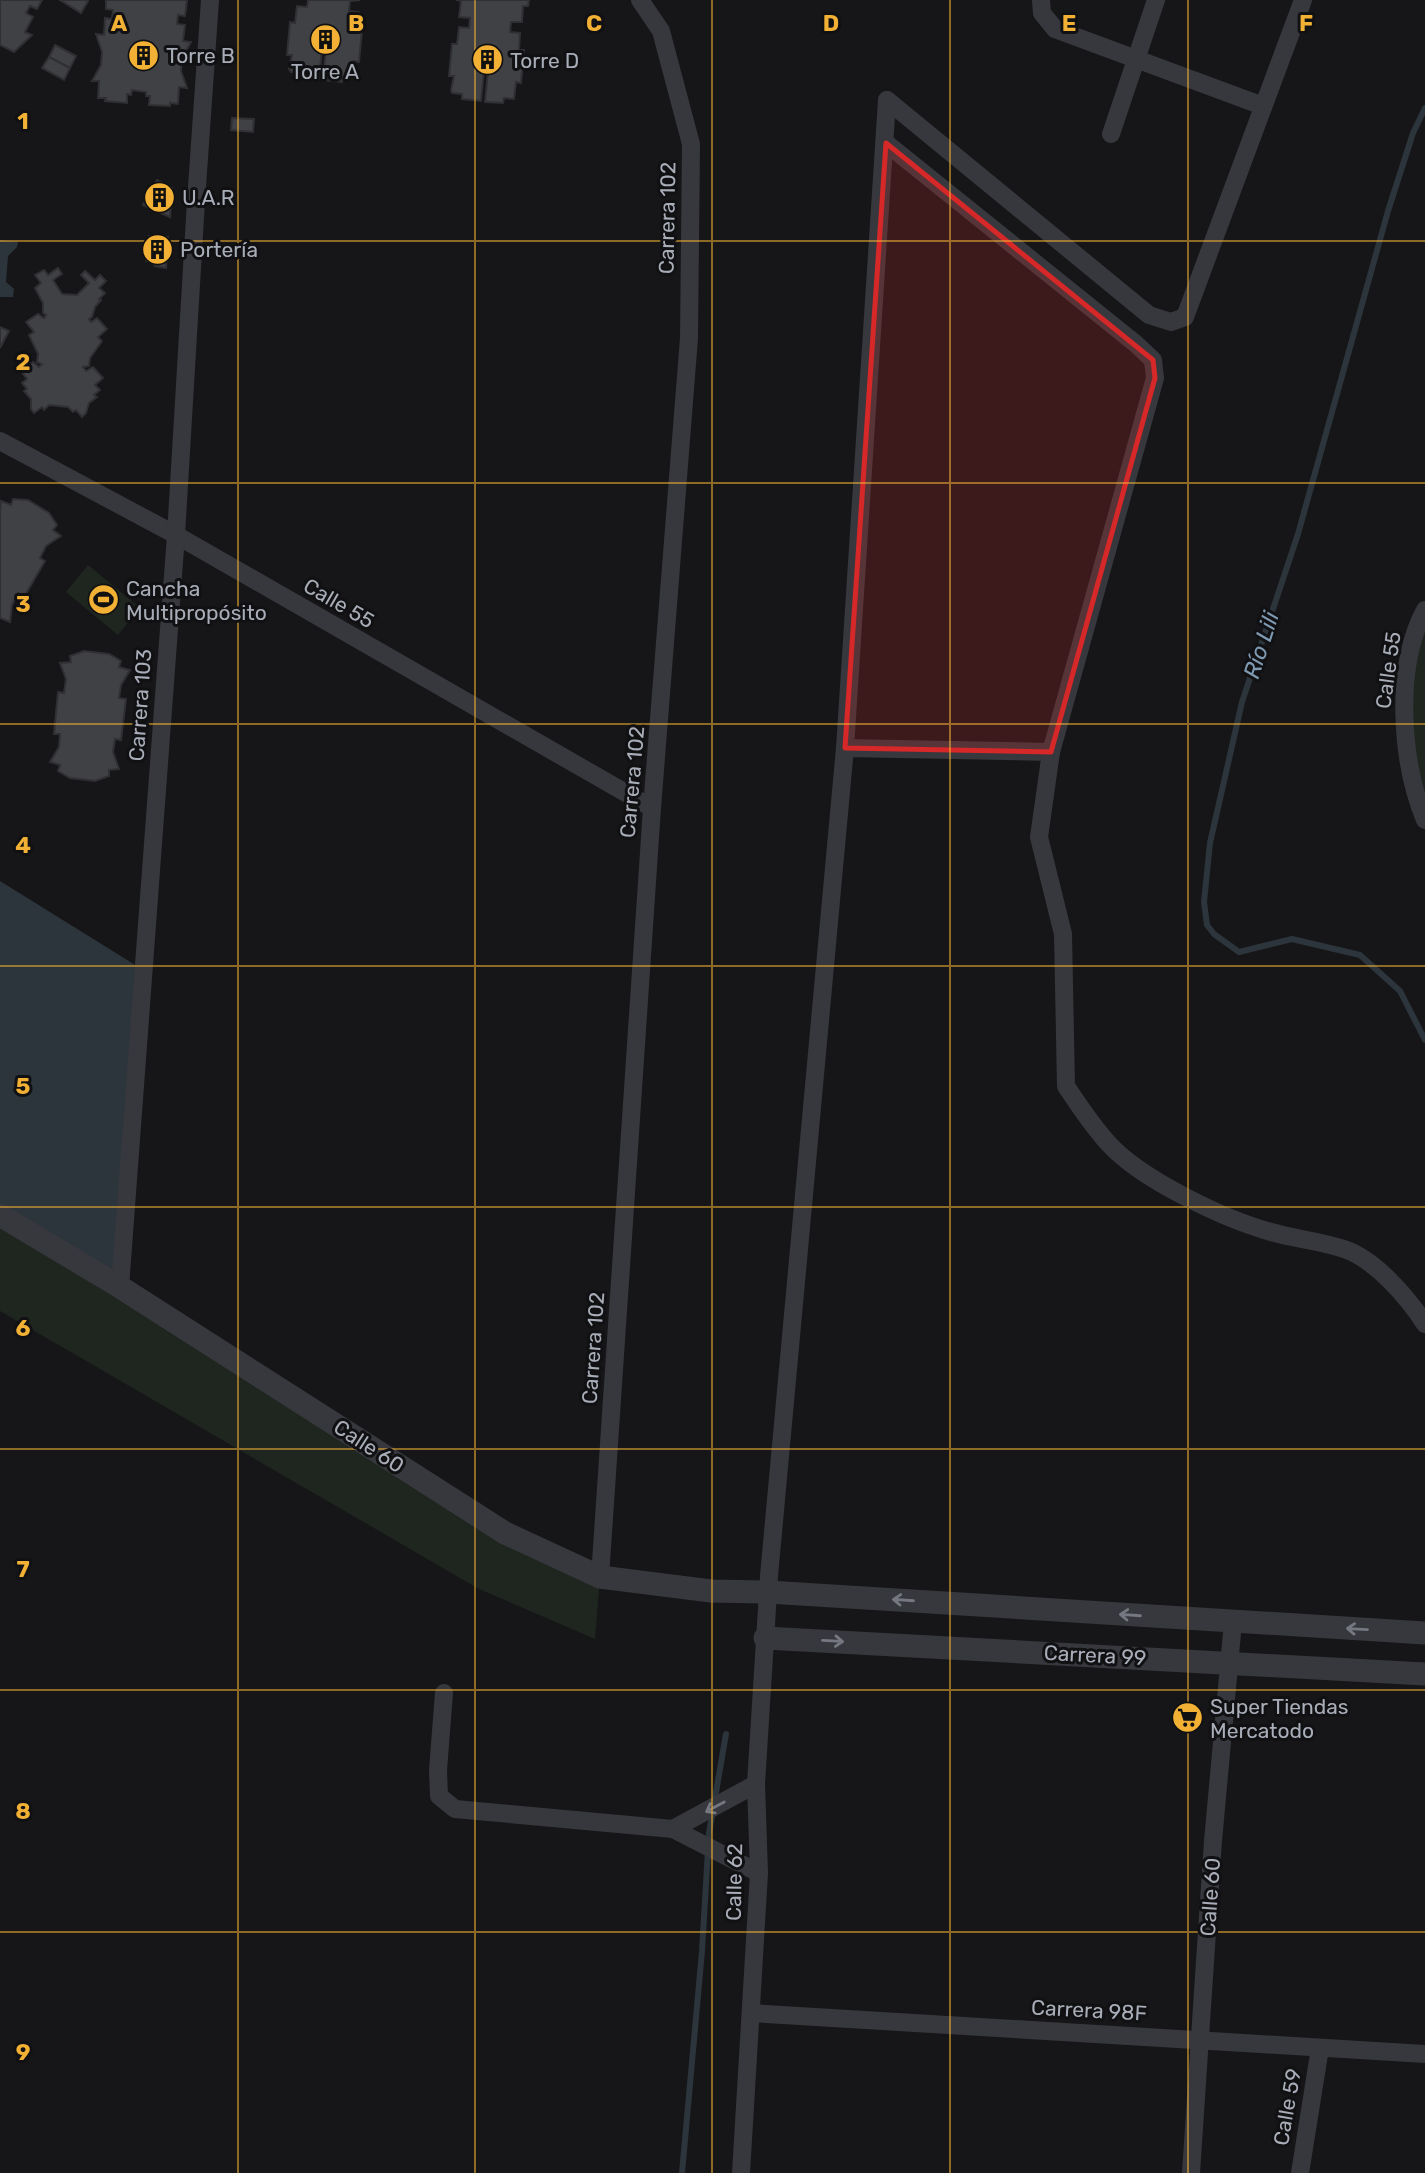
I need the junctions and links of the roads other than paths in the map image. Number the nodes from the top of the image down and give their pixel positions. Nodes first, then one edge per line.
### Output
1 (211, 0) edge
2 (640, 0) edge
3 (1041, 0) edge
4 (1156, 0) edge
5 (1303, 0) edge
6 (1136, 60) junction
7 (1264, 106) junction
8 (1111, 134) dead end
9 (886, 143) junction
10 (0, 441) edge
11 (176, 536) junction
12 (1425, 610) edge
13 (845, 748) junction
14 (1051, 752) junction
15 (652, 808) junction
16 (1425, 820) edge
17 (0, 1215) edge
18 (120, 1287) junction
19 (1425, 1324) edge
20 (600, 1577) junction
21 (768, 1592) junction
22 (1233, 1622) junction
23 (1425, 1633) edge
24 (765, 1638) junction
25 (1229, 1662) junction
26 (1425, 1674) edge
27 (444, 1693) dead end
28 (757, 1784) junction
29 (673, 1829) junction
30 (759, 1873) junction
31 (751, 2012) junction
32 (1200, 2039) junction
33 (1320, 2048) junction
34 (1425, 2054) edge
35 (741, 2173) edge
36 (1191, 2173) edge
37 (1300, 2173) edge

1 - 11 street, Carrera 103
2 - 15 street, Carrera 102
3 - 6 street
4 - 6 street
5 - 7 street
6 - 7 street
6 - 8 street
7 - 9 street, Calle 62
9 - 13 street, Calle 62
9 - 14 street
10 - 11 street, Calle 55
11 - 15 street, Calle 55
11 - 18 street, Carrera 103
12 - 16 street, Calle 55
13 - 14 street
13 - 21 street, Calle 62
14 - 19 street
15 - 20 street, Carrera 102
17 - 18 street, Calle 60
18 - 20 street, Calle 60
20 - 21 street, Calle 60
22 -> 21 street, Carrera 99
21 - 24 street, Calle 62
23 -> 22 street, Carrera 99
22 - 25 street, Calle 60
24 -> 25 street, Carrera 99
24 - 28 street, Calle 62
25 - 26 street, Carrera 99
25 - 32 street, Calle 60
27 - 29 street
28 -> 29 street
28 - 30 street, Calle 62
29 - 30 street
30 - 31 street, Calle 62
31 - 32 street, Carrera 98F
31 - 35 street, Calle 62
32 - 33 street, Carrera 98F
32 - 36 street, Calle 60
33 - 34 street, Carrera 98F
33 - 37 street, Calle 59

